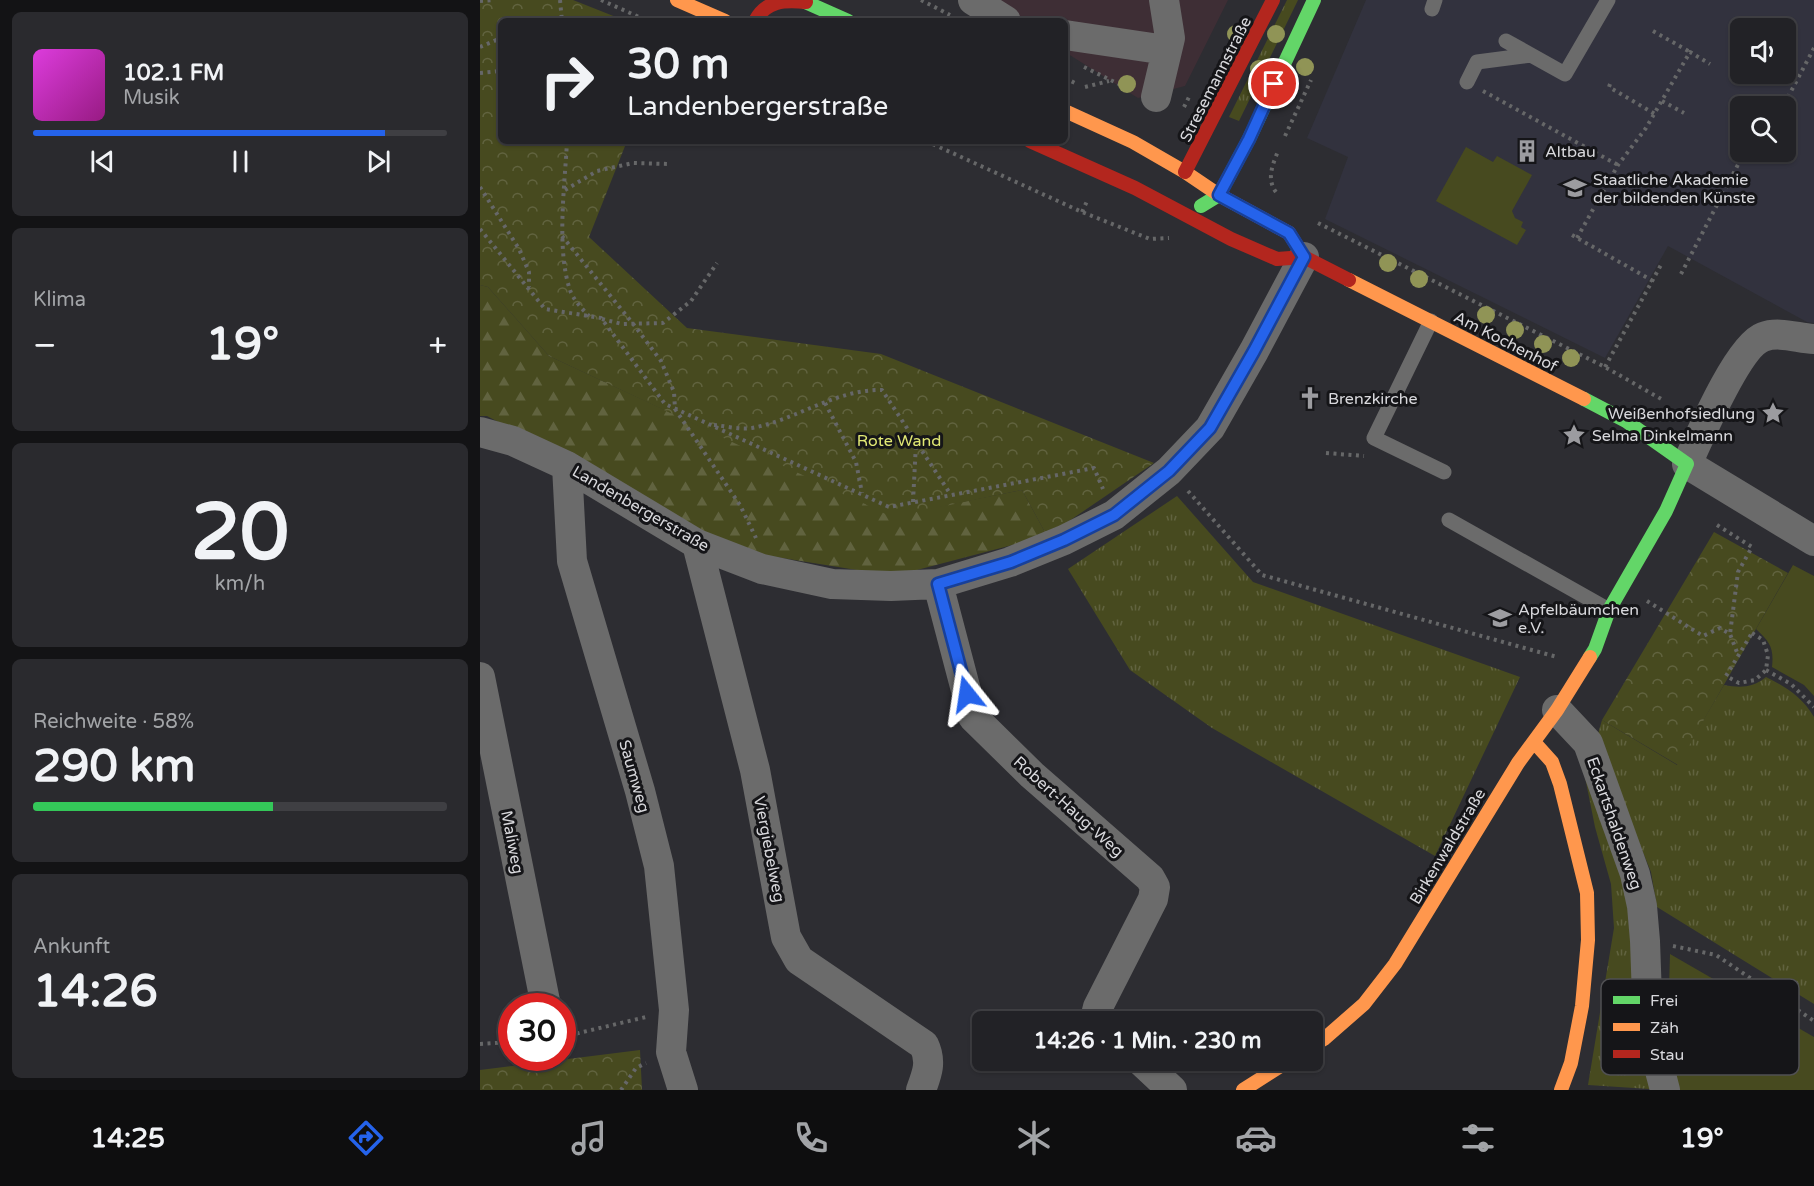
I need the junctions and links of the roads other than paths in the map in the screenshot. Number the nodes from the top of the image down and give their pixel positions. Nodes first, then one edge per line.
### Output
1 (677, 0) edge
2 (1164, 0) edge
3 (1273, 0) edge
4 (1314, 0) edge
5 (1608, 0) edge
6 (803, 1) edge
7 (962, 8) edge
8 (718, 18) edge
9 (756, 18) edge
10 (841, 18) edge
11 (996, 18) edge
12 (1506, 41) dead end
13 (1070, 49) edge
14 (1166, 50) junction
15 (1532, 55) junction
16 (1467, 82) road end
17 (1156, 97) road end
18 (1068, 112) edge
19 (1037, 144) edge
20 (1185, 172) junction
21 (1219, 195) junction
22 (1186, 203) junction
23 (1304, 257) junction
24 (1431, 321) junction
25 (1814, 339) edge
26 (480, 432) edge
27 (567, 466) junction
28 (1444, 472) dead end
29 (1690, 478) junction
30 (1449, 520) dead end
31 (1814, 541) edge
32 (697, 544) junction
33 (938, 584) junction
34 (1609, 610) junction
35 (1617, 632) dead end
36 (1595, 649) junction
37 (480, 677) edge
38 (1557, 710) junction
39 (1534, 742) junction
40 (1647, 979) edge
41 (543, 993) edge
42 (1097, 1011) edge
43 (1323, 1040) edge
44 (1152, 1071) edge
45 (1273, 1071) edge
46 (1661, 1075) edge
47 (683, 1090) edge
48 (921, 1090) edge
49 (1172, 1090) edge
50 (1243, 1090) edge
51 (1561, 1090) edge
52 (1665, 1090) edge

1 - 8 street
2 - 14 street
3 - 20 street, Stresemannstraße
4 - 21 street
5 - 15 lane
6 - 9 street
6 - 10 street
7 - 11 street
12 - 15 lane
13 - 14 street
14 - 17 street
15 - 16 lane
18 - 20 street, Am Kochenhof
19 - 22 street, Am Kochenhof
20 - 21 street, Am Kochenhof
20 - 22 street
21 - 22 street
21 - 23 street, Am Kochenhof
22 - 23 street, Am Kochenhof
23 - 24 street, Am Kochenhof
23 - 33 street, Landenbergerstraße
24 - 28 lane
24 - 29 street, Am Kochenhof
25 - 29 street
26 - 27 street, Landenbergerstraße
27 - 32 street, Landenbergerstraße
27 - 47 street, Saumweg
29 - 31 street
29 - 34 street, Birkenwaldstraße
30 - 34 lane
32 - 33 street, Landenbergerstraße
32 - 48 street, Viergiebelweg
33 - 42 street, Robert-Haug-Weg
34 - 36 street, Birkenwaldstraße
35 - 36 street, Birkenwaldstraße
36 - 38 street, Birkenwaldstraße
37 - 41 street, Maliweg
38 - 39 street, Birkenwaldstraße
38 - 40 street, Eckartshaldenweg
39 - 43 street, Birkenwaldstraße
39 - 51 street
44 - 49 street
45 - 50 street
46 - 52 street, Eckartshaldenweg

